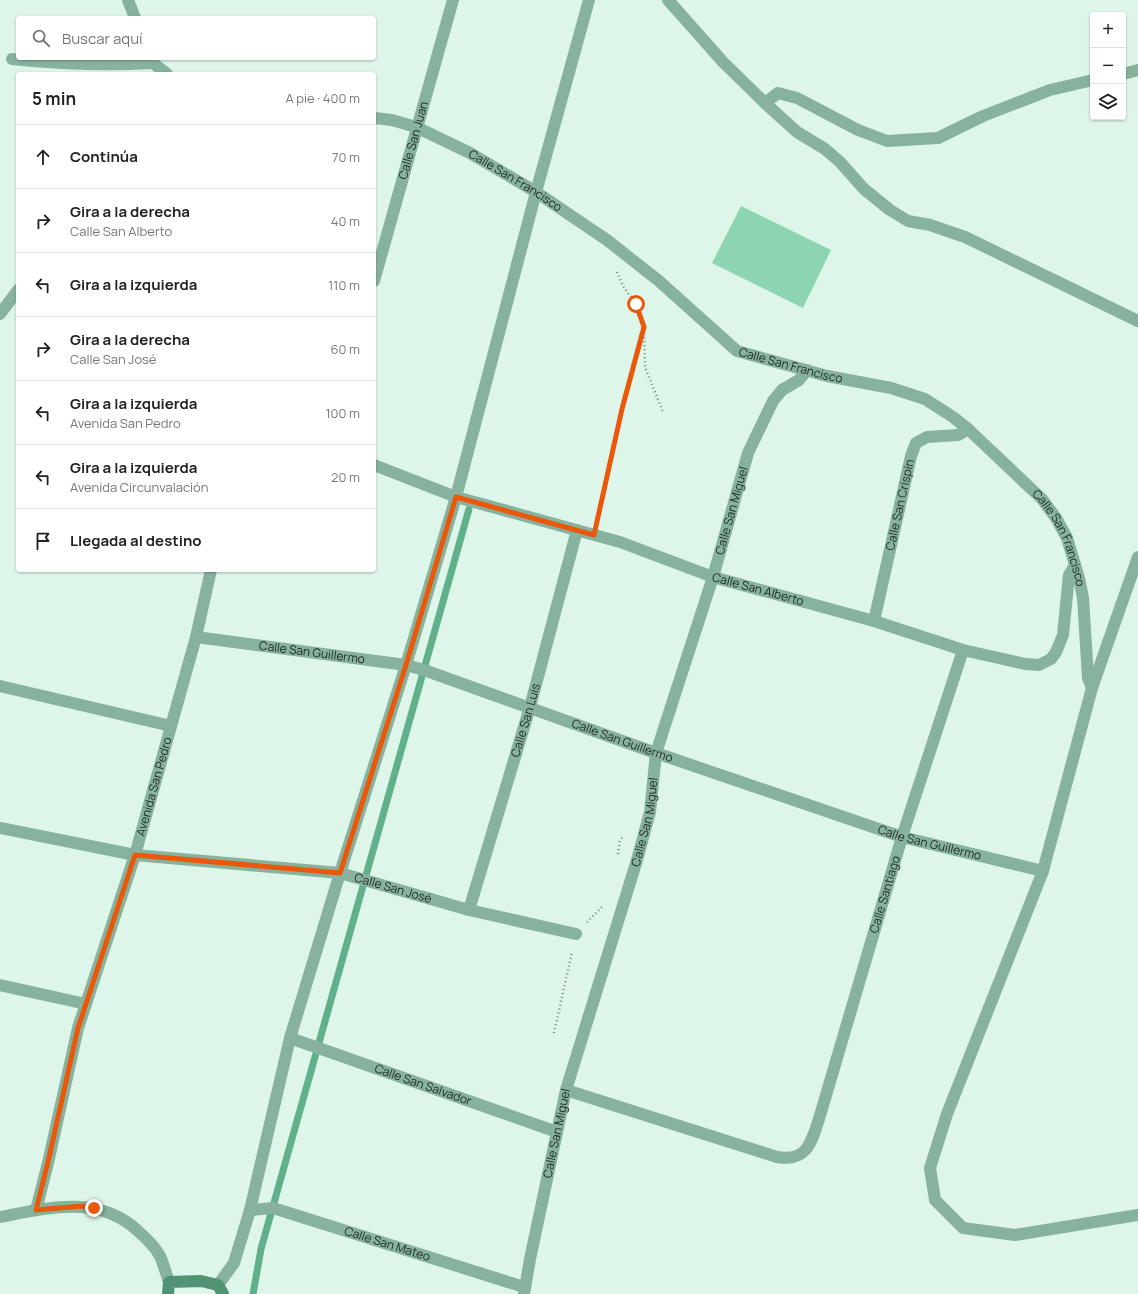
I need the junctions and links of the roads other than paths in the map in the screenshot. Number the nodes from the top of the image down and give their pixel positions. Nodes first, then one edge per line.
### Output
1 (128, 0) edge
2 (453, 0) edge
3 (588, 0) edge
4 (668, 0) edge
5 (133, 16) edge
6 (12, 59) dead end
7 (16, 59) edge
8 (22, 60) edge
9 (152, 60) edge
10 (1138, 70) edge
11 (165, 72) edge
12 (1126, 73) edge
13 (1090, 81) edge
14 (766, 103) junction
15 (376, 118) edge
16 (416, 127) junction
17 (536, 192) junction
18 (376, 274) edge
19 (16, 293) edge
20 (0, 314) edge
21 (1138, 321) edge
22 (807, 370) junction
23 (968, 429) junction
24 (376, 466) edge
25 (456, 497) junction
26 (577, 530) junction
27 (1138, 558) edge
28 (1075, 565) junction
29 (211, 572) edge
30 (713, 577) junction
31 (874, 622) junction
32 (196, 637) junction
33 (963, 650) junction
34 (406, 665) junction
35 (0, 686) edge
36 (1092, 688) junction
37 (530, 707) junction
38 (171, 726) junction
39 (656, 753) junction
40 (0, 828) edge
41 (902, 837) junction
42 (135, 855) junction
43 (1042, 871) junction
44 (340, 873) junction
45 (469, 910) junction
46 (576, 934) road end
47 (0, 984) edge
48 (86, 1004) junction
49 (290, 1038) junction
50 (566, 1090) junction
51 (557, 1132) junction
52 (36, 1210) junction
53 (250, 1210) junction
54 (1138, 1215) edge
55 (0, 1217) edge
56 (169, 1288) edge
57 (221, 1290) edge
58 (524, 1290) edge

1 - 5 street
2 - 16 street, Calle San Juan
3 - 17 street
4 - 14 street
6 - 7 street
8 - 9 street
9 - 11 street
10 - 12 street
13 - 14 street
14 - 21 street
15 - 16 street, Calle San Francisco
16 - 17 street, Calle San Francisco
16 - 18 street, Calle San Juan
17 - 22 street, Calle San Francisco
17 - 25 street
19 - 20 street
22 - 23 street, Calle San Francisco
22 - 30 street, Calle San Miguel
23 - 28 street, Calle San Francisco
23 - 31 street, Calle San Crispin
24 - 25 street, Calle San Alberto
25 - 26 street, Calle San Alberto
25 - 34 street
26 - 30 street, Calle San Alberto
26 - 37 street, Calle San Luis
27 - 36 street
28 - 33 street, Calle San Alberto
28 - 36 street, Calle San Francisco
29 - 32 street, Avenida San Pedro
30 - 31 street, Calle San Alberto
30 - 39 street, Calle San Miguel
31 - 33 street, Calle San Alberto
32 - 34 street, Calle San Guillermo
32 - 38 street, Avenida San Pedro
33 - 41 street, Calle Santiago
34 - 37 street, Calle San Guillermo
34 - 44 street
35 - 38 street
36 - 43 street
37 - 39 street, Calle San Guillermo
37 - 45 street, Calle San Luis
38 - 42 street, Avenida San Pedro
39 - 41 street, Calle San Guillermo
39 - 50 street, Calle San Miguel
40 - 42 street, Calle San José
41 - 43 street, Calle San Guillermo
41 - 50 street, Calle Santiago
42 - 44 street, Calle San José
42 - 48 street, Avenida San Pedro
43 - 54 street
44 - 45 street, Calle San José
44 - 49 street
45 - 46 street, Calle San José
47 - 48 street
48 - 52 street, Avenida San Pedro
49 - 51 street, Calle San Salvador
49 - 53 street
50 - 51 street, Calle San Miguel
51 - 58 street, Calle San Miguel
52 - 55 street
52 - 56 street
53 - 57 street
53 - 58 street, Calle San Mateo
56 - 57 main road

